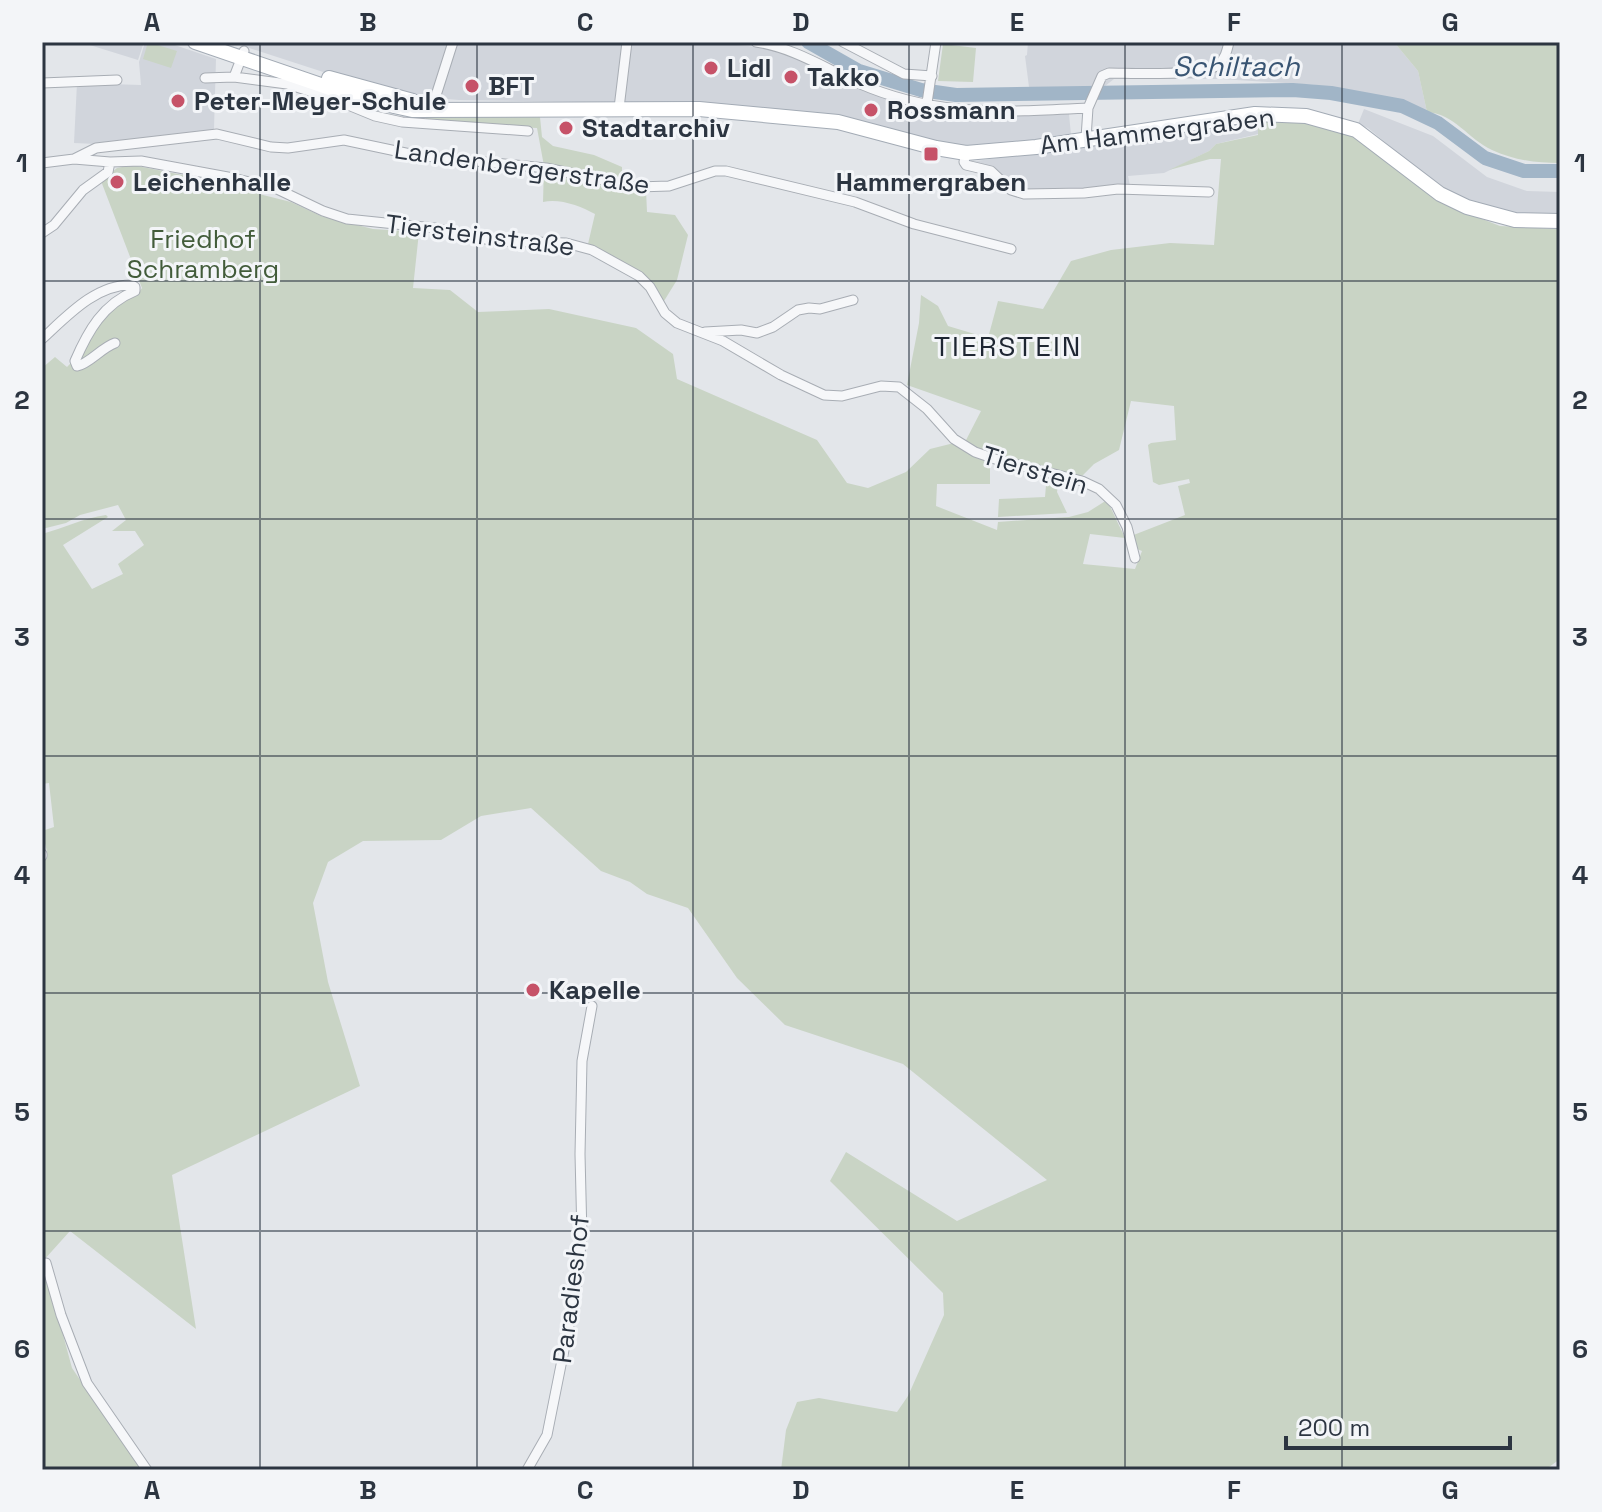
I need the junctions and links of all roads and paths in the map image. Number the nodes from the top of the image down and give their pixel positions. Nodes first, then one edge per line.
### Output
1 (195, 42) edge
2 (218, 42) edge
3 (453, 42) edge
4 (627, 42) edge
5 (756, 42) edge
6 (843, 42) edge
7 (936, 42) edge
8 (1229, 42) edge
9 (242, 54) junction
10 (234, 77) junction
11 (205, 78) dead end
12 (117, 80) dead end
13 (931, 80) junction
14 (42, 83) edge
15 (928, 99) junction
16 (1089, 105) junction
17 (432, 108) junction
18 (619, 108) junction
19 (528, 131) dead end
20 (1086, 138) junction
21 (966, 153) junction
22 (74, 159) junction
23 (110, 162) junction
24 (42, 163) edge
25 (1209, 192) dead end
26 (1560, 221) edge
27 (42, 233) edge
28 (1011, 249) dead end
29 (853, 300) dead end
30 (704, 332) junction
31 (42, 339) edge
32 (115, 343) dead end
33 (869, 390) joint
34 (1135, 558) dead end
35 (592, 1006) dead end
36 (46, 1263) dead end
37 (147, 1470) edge
38 (527, 1470) edge

1 - 9 main road
2 - 9 main road
3 - 17 street
4 - 18 street
5 - 15 street
6 - 13 street
7 - 13 street
8 - 16 street
9 - 10 street
9 - 17 main road, Am Hammergraben
10 - 11 street
10 - 19 street
12 - 14 street
13 - 15 street
15 - 16 street
16 - 20 street
17 - 18 main road, Am Hammergraben
18 - 21 main road, Am Hammergraben
20 - 21 main road, Am Hammergraben
20 - 26 main road, Am Hammergraben
21 - 25 street, Am Hammergraben
22 - 23 street, Tiersteinstraße
22 - 24 street, Tiersteinstraße
22 - 28 street, Landenbergerstraße
23 - 27 street
23 - 30 street, Tiersteinstraße
29 - 30 street, Tiersteinstraße
30 - 33 street, Tiersteinstraße
31 - 32 street
33 - 34 street, Tierstein
35 - 38 street, Paradieshof
36 - 37 street

